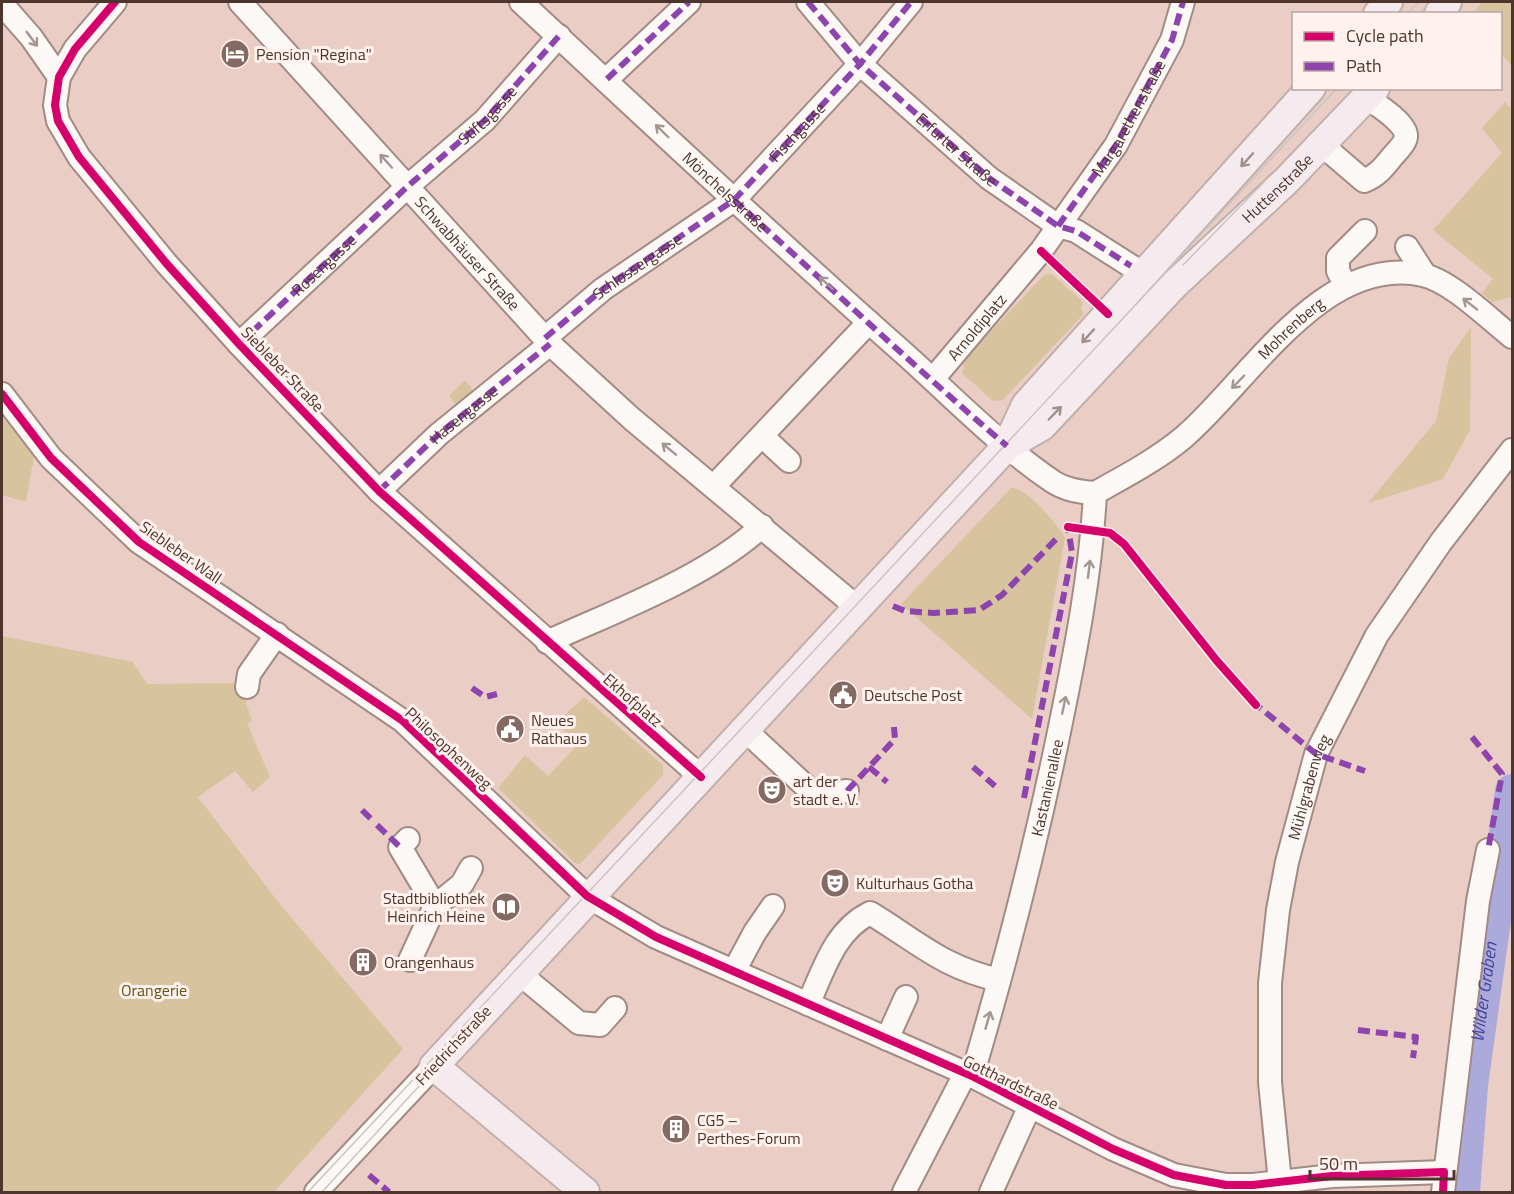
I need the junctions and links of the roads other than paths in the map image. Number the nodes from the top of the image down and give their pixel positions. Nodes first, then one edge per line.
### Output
1 (115, 2) edge
2 (240, 2) edge
3 (521, 2) edge
4 (689, 2) edge
5 (808, 2) edge
6 (910, 2) edge
7 (1183, 2) edge
8 (2, 4) edge
9 (559, 36) junction
10 (860, 64) junction
11 (59, 77) junction
12 (607, 79) junction
13 (1309, 90) edge
14 (1371, 93) edge
15 (1322, 145) junction
16 (408, 186) junction
17 (734, 200) junction
18 (1058, 226) junction
19 (1365, 231) dead end
20 (1407, 247) dead end
21 (1143, 264) junction
22 (1425, 275) junction
23 (1346, 286) junction
24 (869, 322) junction
25 (1512, 337) edge
26 (548, 341) junction
27 (239, 344) junction
28 (933, 379) junction
29 (2, 394) edge
30 (762, 436) junction
31 (1007, 446) junction
32 (1512, 450) edge
33 (789, 461) dead end
34 (714, 486) junction
35 (380, 490) junction
36 (1095, 493) junction
37 (762, 526) junction
38 (851, 602) junction
39 (277, 634) junction
40 (547, 642) junction
41 (247, 687) dead end
42 (745, 729) junction
43 (701, 777) junction
44 (847, 791) dead end
45 (408, 839) dead end
46 (1488, 850) dead end
47 (471, 868) dead end
48 (590, 898) junction
49 (435, 906) junction
50 (772, 906) dead end
51 (410, 960) dead end
52 (734, 971) junction
53 (520, 974) junction
54 (999, 980) junction
55 (906, 997) dead end
56 (808, 1004) junction
57 (615, 1008) dead end
58 (887, 1039) junction
59 (434, 1066) junction
60 (968, 1075) junction
61 (1030, 1106) junction
62 (1444, 1182) edge
63 (1281, 1187) edge
64 (316, 1192) edge
65 (585, 1192) edge
66 (904, 1192) edge
67 (991, 1192) edge

1 - 11 street
16 -> 2 street, Schwabhäuser Straße
3 - 9 street, Mönchelsstraße
4 - 12 street
5 - 10 street, Erfurter Straße
6 - 10 street, Fischgasse
7 - 18 street, Margarethenstraße
8 -> 11 street
9 - 12 street, Mönchelsstraße
9 - 16 street, Stiftsgasse
10 - 17 street, Fischgasse
10 - 18 street, Erfurter Straße
11 - 27 street, Siebleber Straße
17 -> 12 street, Mönchelsstraße
13 -> 21 main road
14 - 15 main road, Huttenstraße
14 - 15 street
31 -> 15 main road, Huttenstraße
16 - 26 street, Schwabhäuser Straße
16 - 27 street, Rosengasse
24 -> 17 street, Mönchelsstraße
17 - 26 street, Schlossergasse
18 - 21 street, Erfurter Straße
18 - 28 street, Arnoldiplatz
19 - 23 street
20 - 22 street
21 -> 31 main road
22 - 23 street, Mohrenberg
25 -> 22 street, Mohrenberg
23 -> 36 street, Mohrenberg
24 - 28 street, Mönchelsstraße
24 - 30 street
34 -> 26 street, Schwabhäuser Straße
26 - 35 street, Hasengasse
27 - 35 street, Siebleber Straße
28 - 31 street
29 - 39 street, Siebleber Wall
30 - 33 street
30 - 34 street
31 - 36 street
31 - 38 main road
32 - 63 street, Mühlgrabenweg
34 - 37 street
35 - 40 street, Siebleber Straße
54 -> 36 street, Kastanienallee
37 - 38 street
37 - 40 street
38 - 42 main road
39 - 41 street
39 - 48 street, Philosophenweg
40 - 43 street, Ekhofplatz
42 - 43 main road
42 - 44 street
43 - 48 main road
45 - 49 street
46 - 62 street
47 - 49 street
48 - 52 street, Gotthardstraße
48 - 53 main road, Friedrichstraße
49 - 51 street
50 - 52 street
52 - 56 street, Gotthardstraße
53 - 57 street
53 - 59 main road, Friedrichstraße
54 - 56 street
60 -> 54 street, Kastanienallee
55 - 58 street
56 - 58 street, Gotthardstraße
58 - 60 street, Gotthardstraße
59 - 64 street, Friedrichstraße
59 - 65 main road
60 - 61 street, Gotthardstraße
60 - 66 street, Kastanienallee
61 - 63 street, Gotthardstraße
61 - 67 street
62 - 63 street, Gotthardstraße

